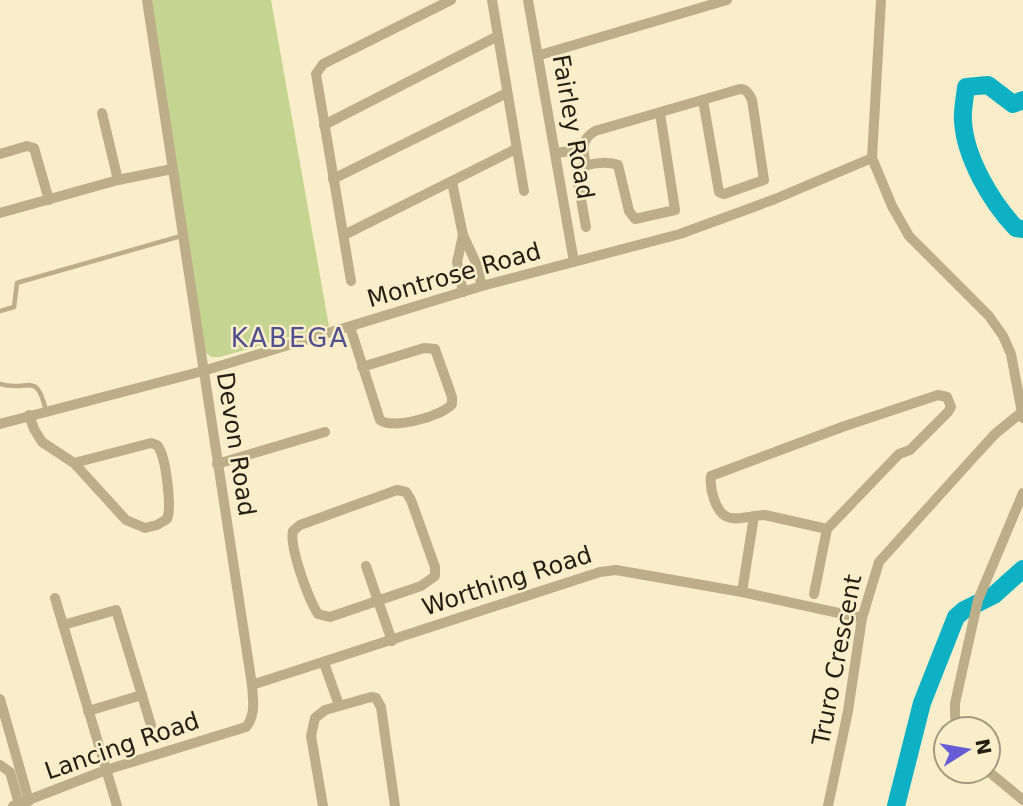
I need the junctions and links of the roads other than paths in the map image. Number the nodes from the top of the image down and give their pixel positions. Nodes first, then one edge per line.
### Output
1 (146, 0) edge
2 (451, 0) edge
3 (492, 0) edge
4 (528, 0) edge
5 (727, 0) edge
6 (881, 0) edge
7 (498, 36) junction
8 (540, 55) junction
9 (507, 93) junction
10 (703, 100) junction
11 (102, 113) dead end
12 (660, 113) junction
13 (324, 125) junction
14 (516, 149) junction
15 (583, 149) junction
16 (556, 153) junction
17 (0, 154) edge
18 (872, 158) junction
19 (586, 165) junction
20 (172, 169) junction
21 (333, 179) junction
22 (118, 180) junction
23 (452, 182) junction
24 (524, 191) dead end
25 (49, 200) junction
26 (0, 214) edge
27 (586, 227) dead end
28 (344, 235) junction
29 (463, 235) junction
30 (181, 236) junction
31 (574, 262) junction
32 (351, 281) dead end
33 (482, 286) junction
34 (463, 292) junction
35 (0, 311) edge
36 (350, 327) junction
37 (362, 367) junction
38 (203, 370) junction
39 (0, 384) edge
40 (46, 411) junction
41 (1022, 412) edge
42 (29, 415) junction
43 (1023, 418) edge
44 (0, 424) edge
45 (325, 432) dead end
46 (74, 463) junction
47 (217, 464) junction
48 (1023, 493) edge
49 (754, 516) junction
50 (827, 530) junction
51 (366, 566) dead end
52 (742, 592) junction
53 (814, 594) dead end
54 (55, 598) dead end
55 (377, 601) junction
56 (862, 618) junction
57 (63, 625) junction
58 (392, 641) junction
59 (324, 663) junction
60 (252, 685) junction
61 (142, 695) junction
62 (0, 699) edge
63 (339, 705) junction
64 (88, 711) junction
65 (955, 715) edge
66 (152, 725) dead end
67 (246, 727) joint
68 (16, 759) junction
69 (1, 765) edge
70 (106, 771) junction
71 (1002, 783) edge
72 (1023, 800) edge
73 (20, 804) edge
74 (117, 806) edge
75 (323, 806) edge
76 (395, 806) edge
77 (828, 806) edge

1 - 20 street, Devon Road
2 - 13 street
3 - 7 street
4 - 8 street, Fairley Road
5 - 8 street
6 - 18 street
7 - 9 street
7 - 13 street
8 - 16 street, Fairley Road
9 - 14 street
9 - 21 street
10 - 10 street
10 - 12 street
11 - 22 street
12 - 15 street
12 - 19 street
13 - 21 street
14 - 23 street
14 - 24 street
15 - 16 street
15 - 19 street
16 - 31 street, Fairley Road
17 - 25 street
18 - 31 street, Montrose Road
18 - 41 street
19 - 27 street
20 - 22 street
20 - 30 street, Devon Road
21 - 28 street
22 - 25 street
23 - 28 street
23 - 29 street
25 - 26 street
28 - 32 street
29 - 33 street
29 - 34 street
30 - 35 lane
30 - 38 street, Devon Road
31 - 33 street, Montrose Road
33 - 34 street, Montrose Road
34 - 36 street, Montrose Road
36 - 37 street
36 - 38 street, Montrose Road
37 - 37 street
38 - 40 street, Montrose Road
38 - 47 street, Devon Road
39 - 40 lane
40 - 42 street, Montrose Road
41 - 43 street
41 - 56 street, Truro Crescent
42 - 44 street, Montrose Road
42 - 46 street
45 - 47 street
46 - 46 street
47 - 60 street, Devon Road
48 - 65 street
49 - 50 street
49 - 50 street
49 - 52 street
50 - 53 street
51 - 55 street
52 - 56 street, Worthing Road
52 - 58 street, Worthing Road
54 - 57 street
55 - 55 street
55 - 58 street
56 - 77 street, Truro Crescent
57 - 61 street
57 - 64 street
58 - 59 street, Worthing Road
59 - 60 street, Worthing Road
59 - 63 street
60 - 67 street, Devon Road
61 - 64 street
61 - 66 street
62 - 68 street
63 - 75 street
63 - 76 street
64 - 70 street
67 - 70 street, Lancing Road
68 - 69 street
68 - 73 street
69 - 73 street
70 - 73 street, Lancing Road
70 - 74 street
71 - 72 street

